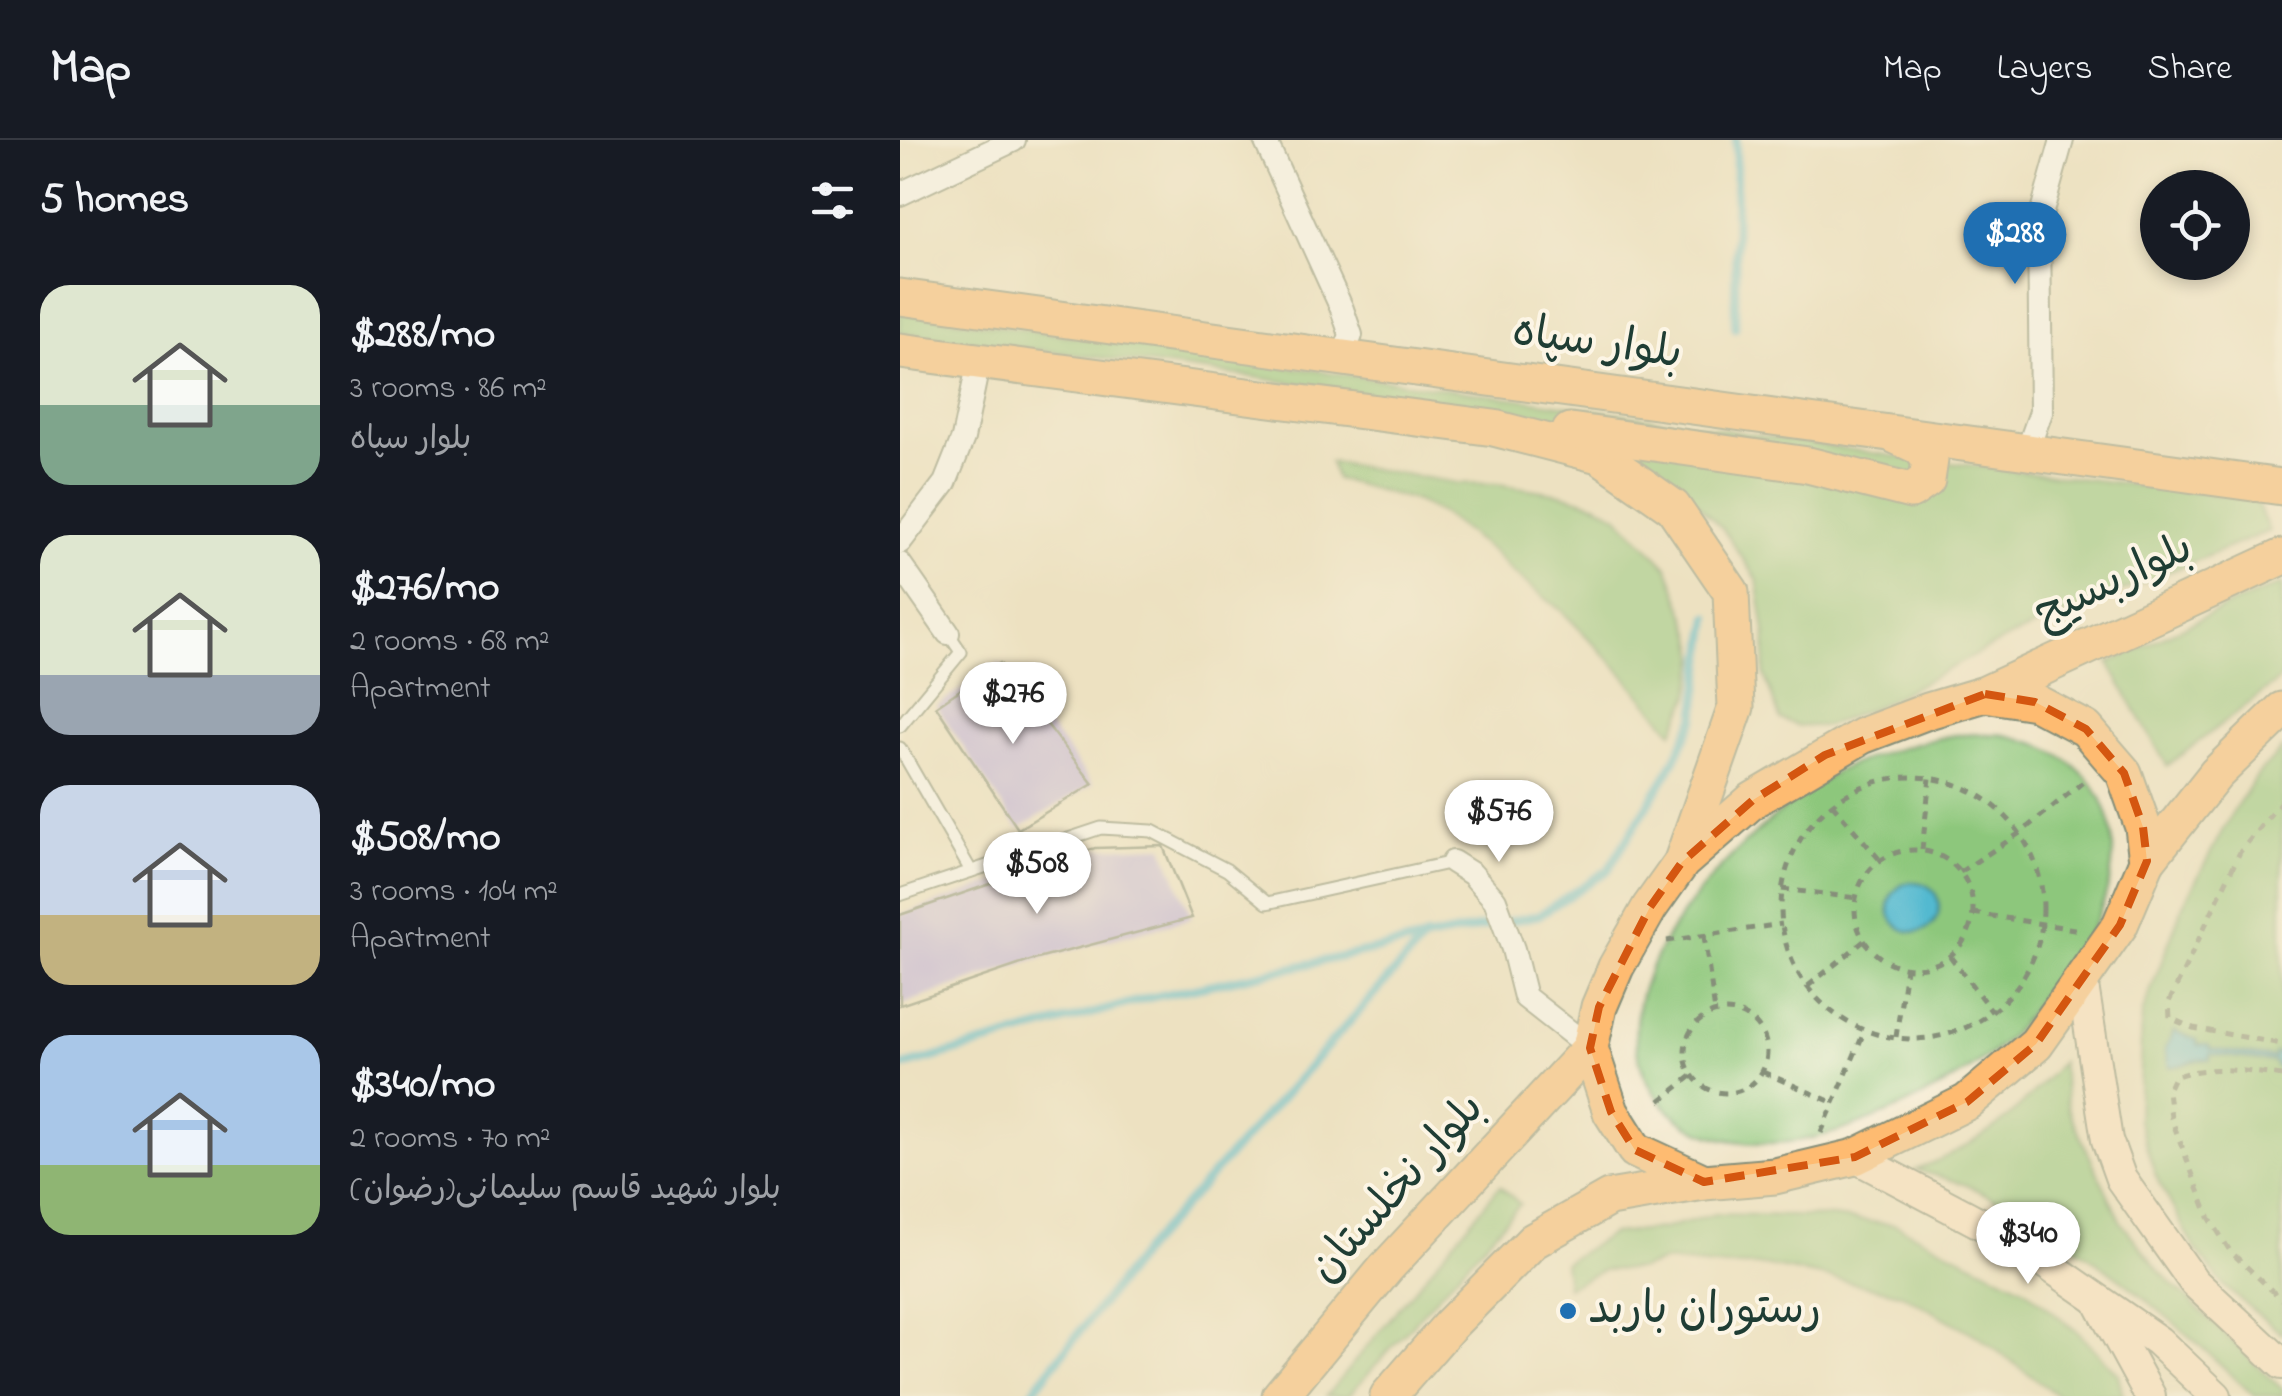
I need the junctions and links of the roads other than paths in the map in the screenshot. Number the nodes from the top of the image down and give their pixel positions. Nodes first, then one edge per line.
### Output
1 (1014, 140) edge
2 (1265, 140) edge
3 (2062, 140) edge
4 (900, 194) edge
5 (900, 297) edge
6 (900, 350) edge
7 (1342, 358) junction
8 (979, 361) junction
9 (1494, 428) junction
10 (1883, 430) junction
11 (2027, 451) junction
12 (2282, 486) edge
13 (900, 542) edge
14 (2282, 557) edge
15 (900, 564) edge
16 (948, 633) joint
17 (1985, 694) junction
18 (2282, 710) edge
19 (900, 726) edge
20 (900, 748) edge
21 (1452, 862) joint
22 (1682, 862) junction
23 (2147, 862) junction
24 (972, 871) junction
25 (900, 895) edge
26 (2082, 979) junction
27 (1590, 1048) junction
28 (1856, 1157) junction
29 (1704, 1182) junction
30 (2097, 1299) junction
31 (2282, 1364) edge
32 (1280, 1396) edge
33 (1388, 1396) edge
34 (2150, 1396) edge
35 (2216, 1396) edge

1 - 4 street
2 - 7 street
3 - 11 street
5 - 7 main road, بلوار سپاه
6 - 8 main road
7 - 10 main road, بلوار سپاه
8 - 9 main road
8 - 13 street
9 - 10 main road
9 - 22 main road
10 - 11 main road, بلوار سپاه
11 - 12 main road, بلوار سپاه
14 - 17 main road, بلواربسیج
15 - 16 street
16 - 19 lane
17 - 22 main road, بلواربسیج
17 - 23 main road
18 - 23 main road
20 - 24 lane
21 - 24 lane
21 - 27 street
22 - 27 main road
23 - 26 main road
24 - 25 lane
26 - 28 main road
26 - 31 main road
27 - 29 main road
27 - 32 main road, بلوار نخلستان
28 - 29 main road
28 - 30 main road
29 - 33 main road
30 - 34 main road
30 - 35 main road

